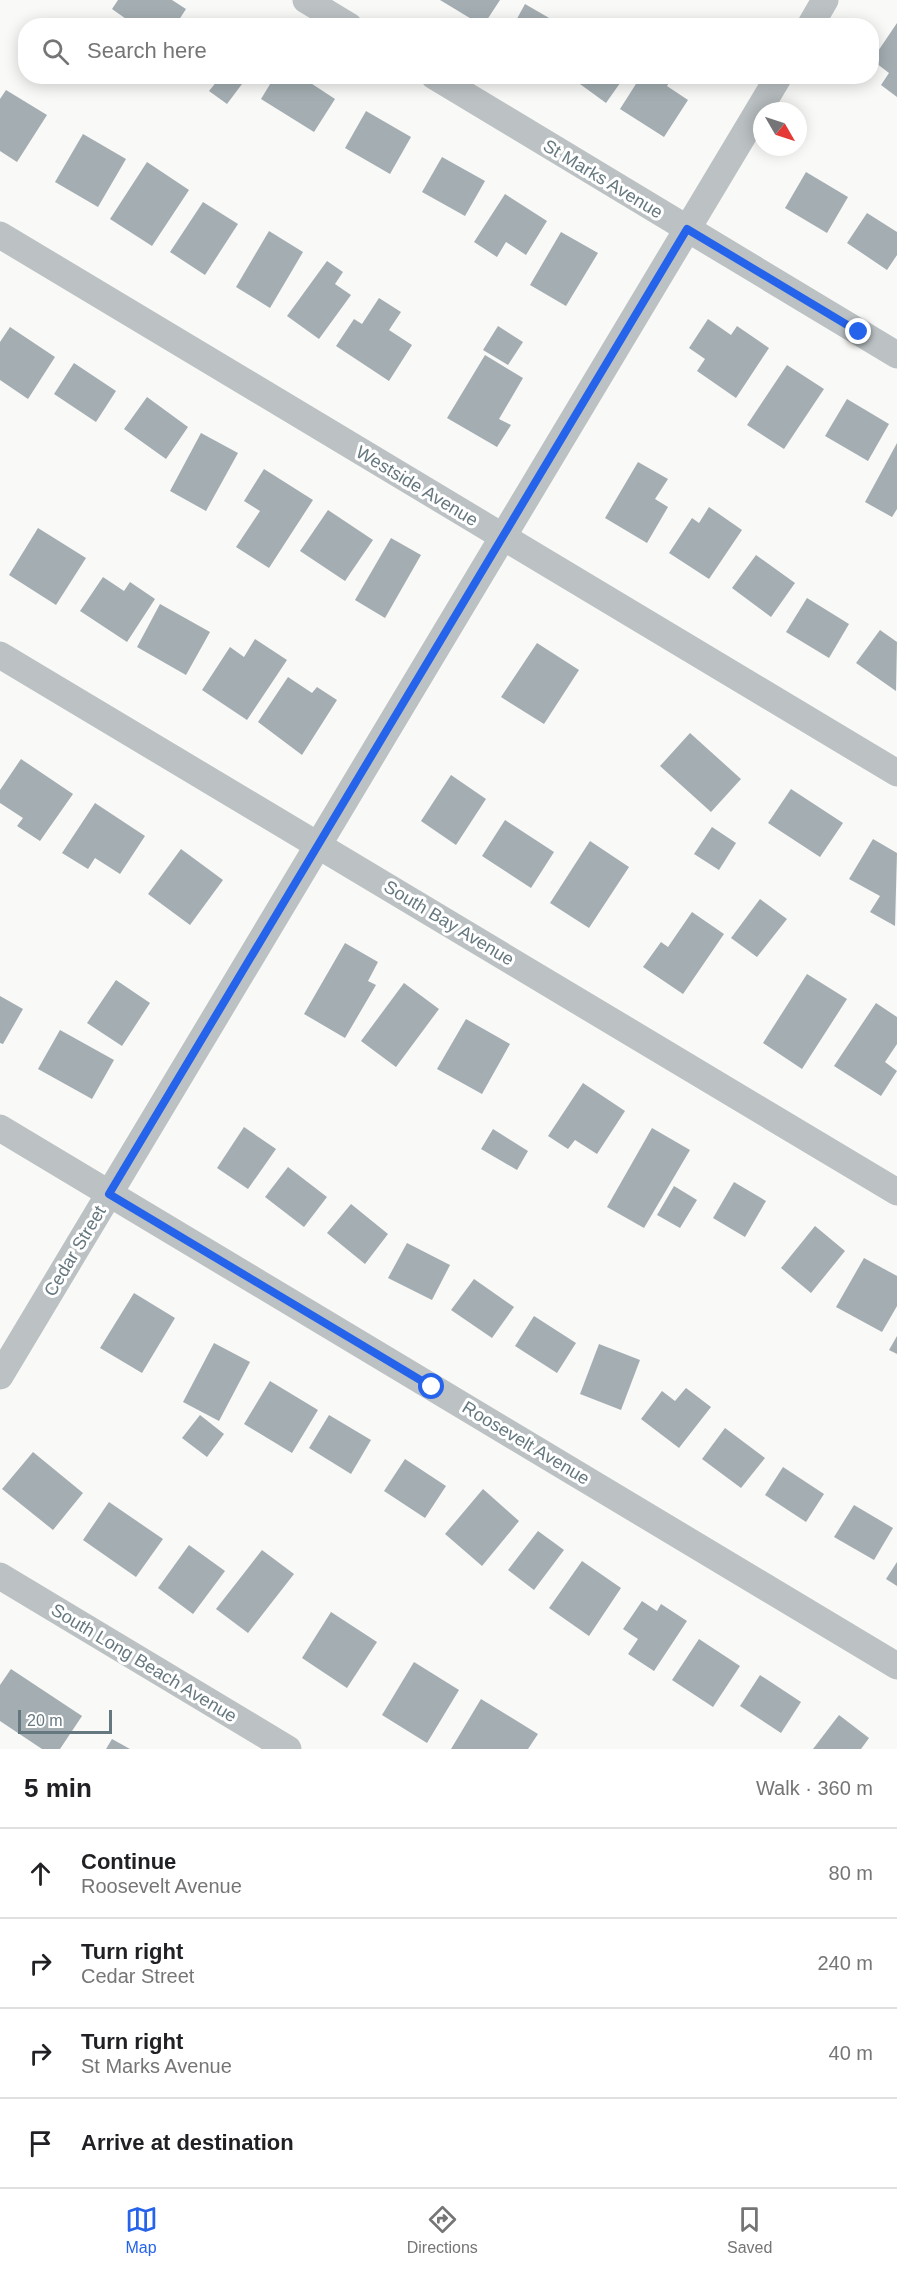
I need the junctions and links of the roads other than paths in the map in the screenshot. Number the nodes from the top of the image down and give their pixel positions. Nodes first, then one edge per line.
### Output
1 (306, 0) edge
2 (825, 0) edge
3 (336, 18) edge
4 (815, 18) edge
5 (447, 84) edge
6 (774, 84) edge
7 (687, 229) junction
8 (0, 235) edge
9 (897, 355) edge
10 (503, 537) junction
11 (0, 655) edge
12 (897, 773) edge
13 (318, 844) junction
14 (0, 1128) edge
15 (897, 1192) edge
16 (109, 1194) junction
17 (0, 1376) edge
18 (0, 1576) edge
19 (897, 1666) edge
20 (288, 1749) edge

1 - 3 street
2 - 4 street
5 - 7 street, St Marks Avenue
6 - 7 street, Cedar Street
7 - 9 street, St Marks Avenue
7 - 10 street, Cedar Street
8 - 10 street, Westside Avenue
10 - 12 street, Westside Avenue
10 - 13 street, Cedar Street
11 - 13 street, South Bay Avenue
13 - 15 street, South Bay Avenue
13 - 16 street, Cedar Street
14 - 16 street, Roosevelt Avenue
16 - 17 street, Cedar Street
16 - 19 street, Roosevelt Avenue
18 - 20 street, South Long Beach Avenue

